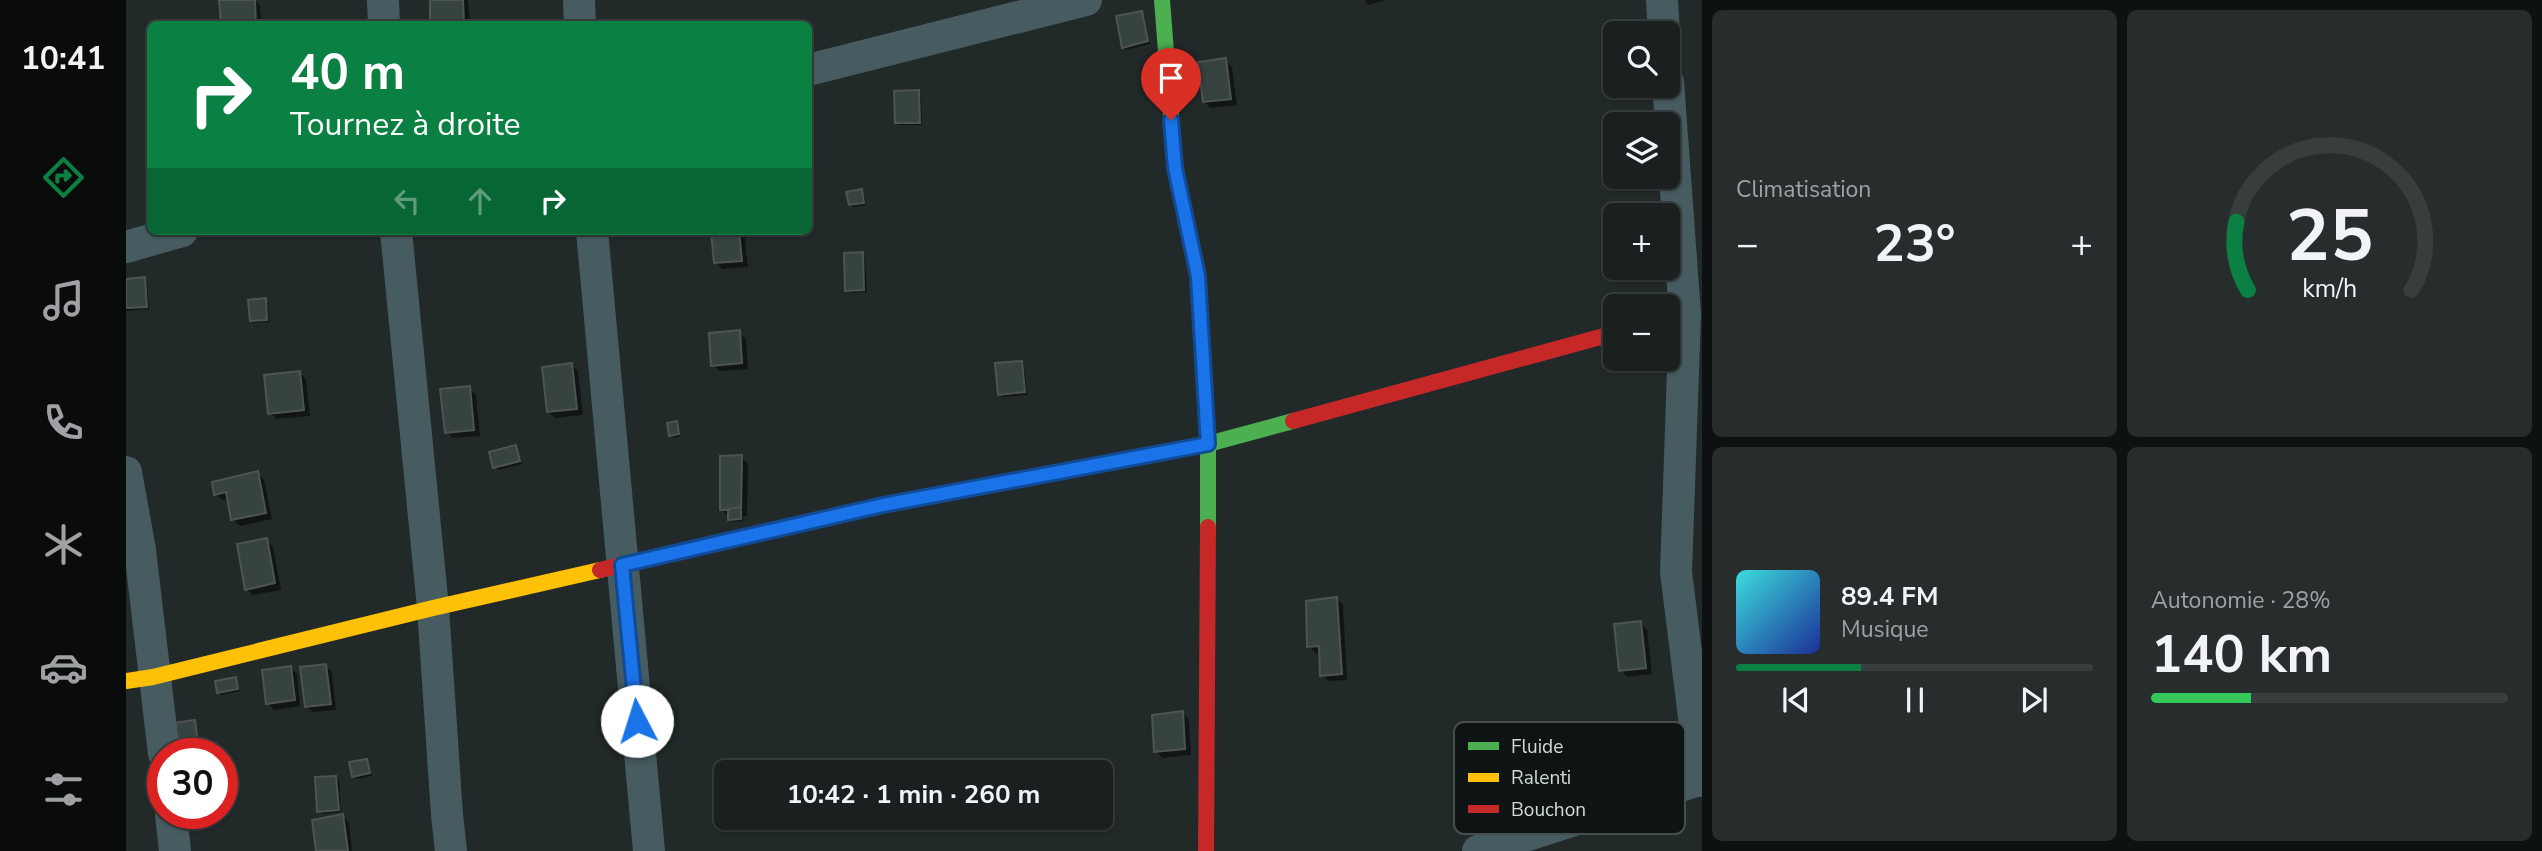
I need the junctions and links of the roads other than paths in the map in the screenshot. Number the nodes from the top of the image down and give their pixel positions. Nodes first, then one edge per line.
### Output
1 (383, 0) edge
2 (579, 0) edge
3 (1086, 0) edge
4 (1161, 0) edge
5 (1661, 0) edge
6 (384, 21) edge
7 (580, 21) edge
8 (1663, 21) edge
9 (812, 69) edge
10 (1669, 98) edge
11 (168, 235) edge
12 (396, 235) edge
13 (592, 235) edge
14 (126, 247) edge
15 (1685, 315) edge
16 (1603, 337) edge
17 (1208, 444) junction
18 (126, 472) edge
19 (622, 565) junction
20 (433, 608) junction
21 (140, 679) edge
22 (159, 738) edge
23 (1702, 780) edge
24 (1685, 785) edge
25 (173, 829) edge
26 (1532, 834) edge
27 (175, 851) edge
28 (451, 851) edge
29 (649, 851) edge
30 (1206, 851) edge
31 (1478, 851) edge

1 - 6 street
2 - 7 street
3 - 9 street
4 - 17 street
5 - 8 street
10 - 15 street
11 - 14 street
12 - 20 street
13 - 19 street
15 - 23 street
16 - 17 street
17 - 19 street
17 - 30 street
18 - 21 street
19 - 20 street
19 - 29 street
20 - 21 street
20 - 28 street
21 - 22 street
23 - 24 street
25 - 27 street
26 - 31 street

